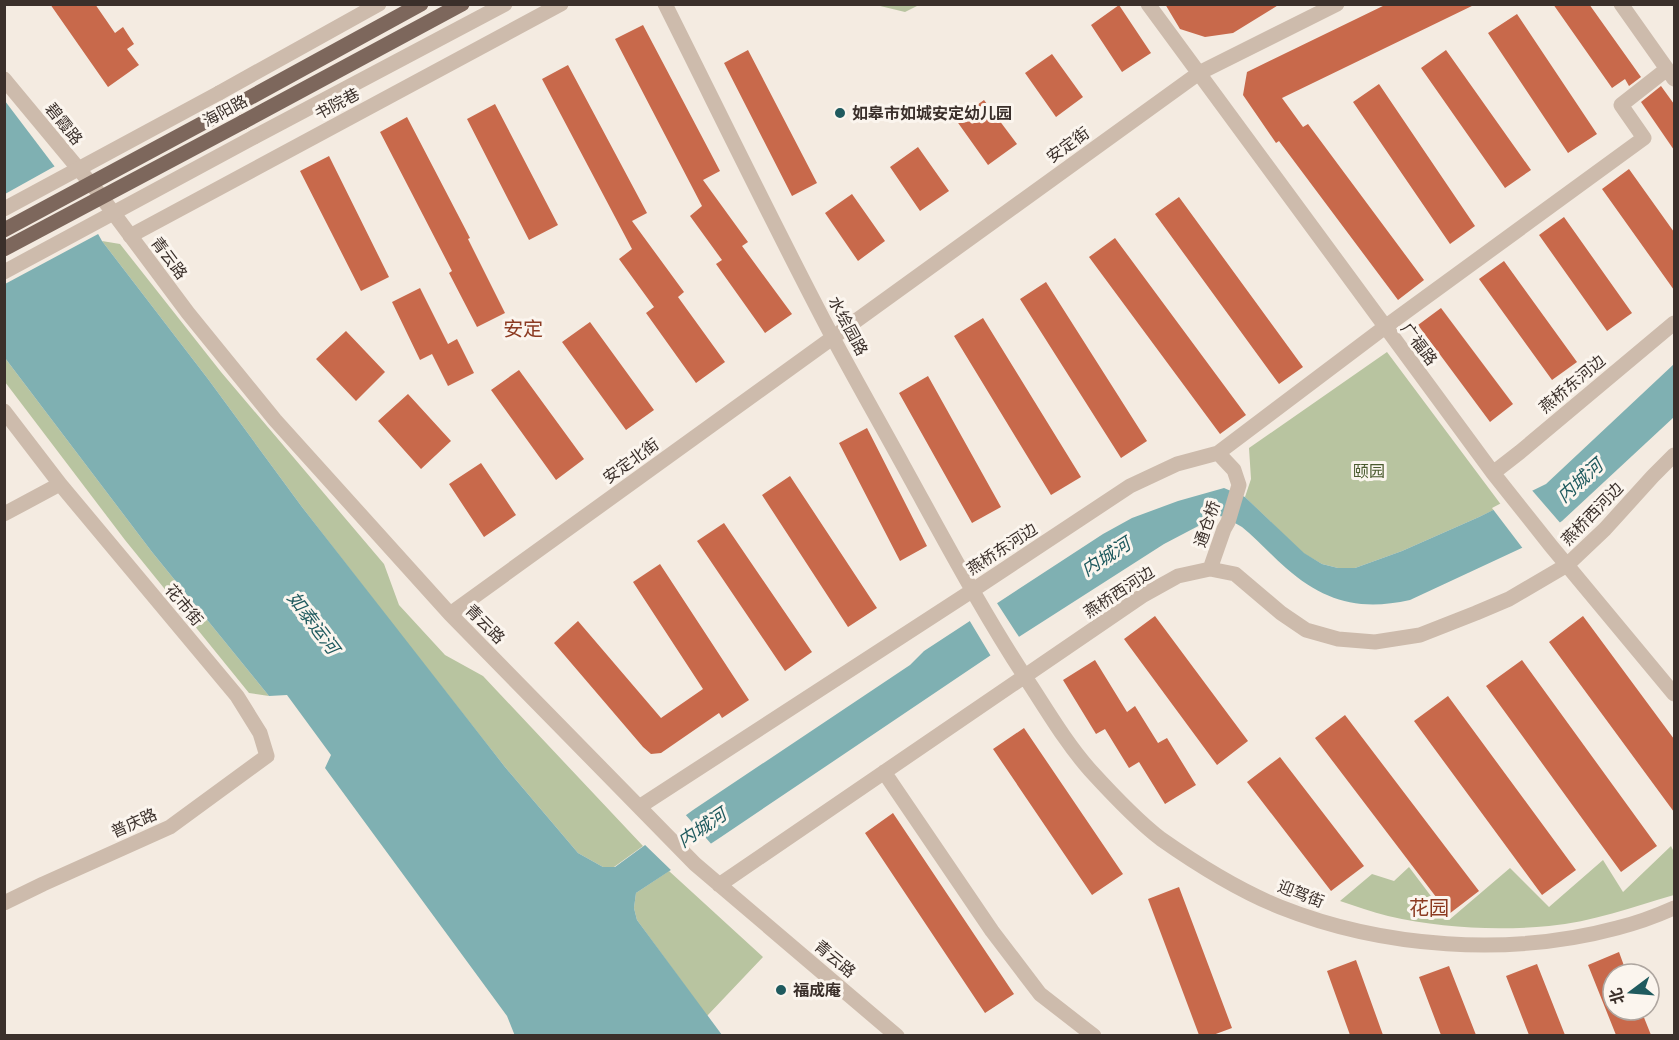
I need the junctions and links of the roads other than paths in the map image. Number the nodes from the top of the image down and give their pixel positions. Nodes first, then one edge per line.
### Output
1 (379, 4) edge
2 (421, 4) edge
3 (462, 4) edge
4 (505, 4) edge
5 (561, 4) edge
6 (665, 4) edge
7 (1148, 4) edge
8 (1337, 4) edge
9 (1621, 4) edge
10 (1199, 73) junction
11 (1671, 74) edge
12 (4, 79) edge
13 (97, 191) joint
14 (4, 210) edge
15 (4, 230) edge
16 (130, 236) junction
17 (4, 249) edge
18 (4, 272) edge
19 (1674, 322) edge
20 (1385, 327) junction
21 (833, 337) junction
22 (4, 411) edge
23 (1218, 453) junction
24 (1674, 456) edge
25 (1492, 473) junction
26 (60, 484) junction
27 (4, 514) edge
28 (1567, 565) junction
29 (1210, 569) junction
30 (972, 590) junction
31 (450, 614) junction
32 (1012, 657) joint
33 (1024, 677) junction
34 (1674, 694) edge
35 (267, 756) joint
36 (884, 772) junction
37 (639, 807) junction
38 (719, 885) junction
39 (4, 903) edge
40 (1674, 909) edge
41 (897, 1035) edge
42 (1094, 1035) edge

1 - 14 street, bridge
2 - 15 main road, 海阳路, bridge
3 - 17 main road, 海阳路, bridge
4 - 18 street, bridge
5 - 16 street, 书院巷
6 - 21 street, 水绘园路
7 - 10 street, 广福路
8 - 10 street, 安定街
9 - 11 street
10 - 20 street, 广福路
10 - 21 street, 安定街
11 - 20 street, 燕桥东河边
12 - 13 street, 碧霞路
13 - 16 street, 青云路
16 - 31 street, 青云路
19 - 25 street, 燕桥东河边
20 - 23 street, 燕桥东河边
20 - 25 street, 广福路
21 - 30 street, 水绘园路
21 - 31 street, 安定北街
22 - 26 street, 花市街
23 - 29 street, 通仓桥
23 - 30 street, 燕桥东河边
24 - 28 street, 燕桥西河边
25 - 28 street, 广福路
26 - 27 street
26 - 35 street, 花市街
28 - 29 street, 燕桥西河边
28 - 34 street, 广福路
29 - 33 street, 燕桥西河边
30 - 32 street, 水绘园路
30 - 37 street, 燕桥东河边
31 - 37 street, 青云路
32 - 33 street, 迎驾街
33 - 36 street, 燕桥西河边
33 - 40 street, 迎驾街
35 - 39 street, 普庆路
36 - 38 street, 燕桥西河边
36 - 42 street
37 - 38 street, 青云路
38 - 41 street, 青云路

